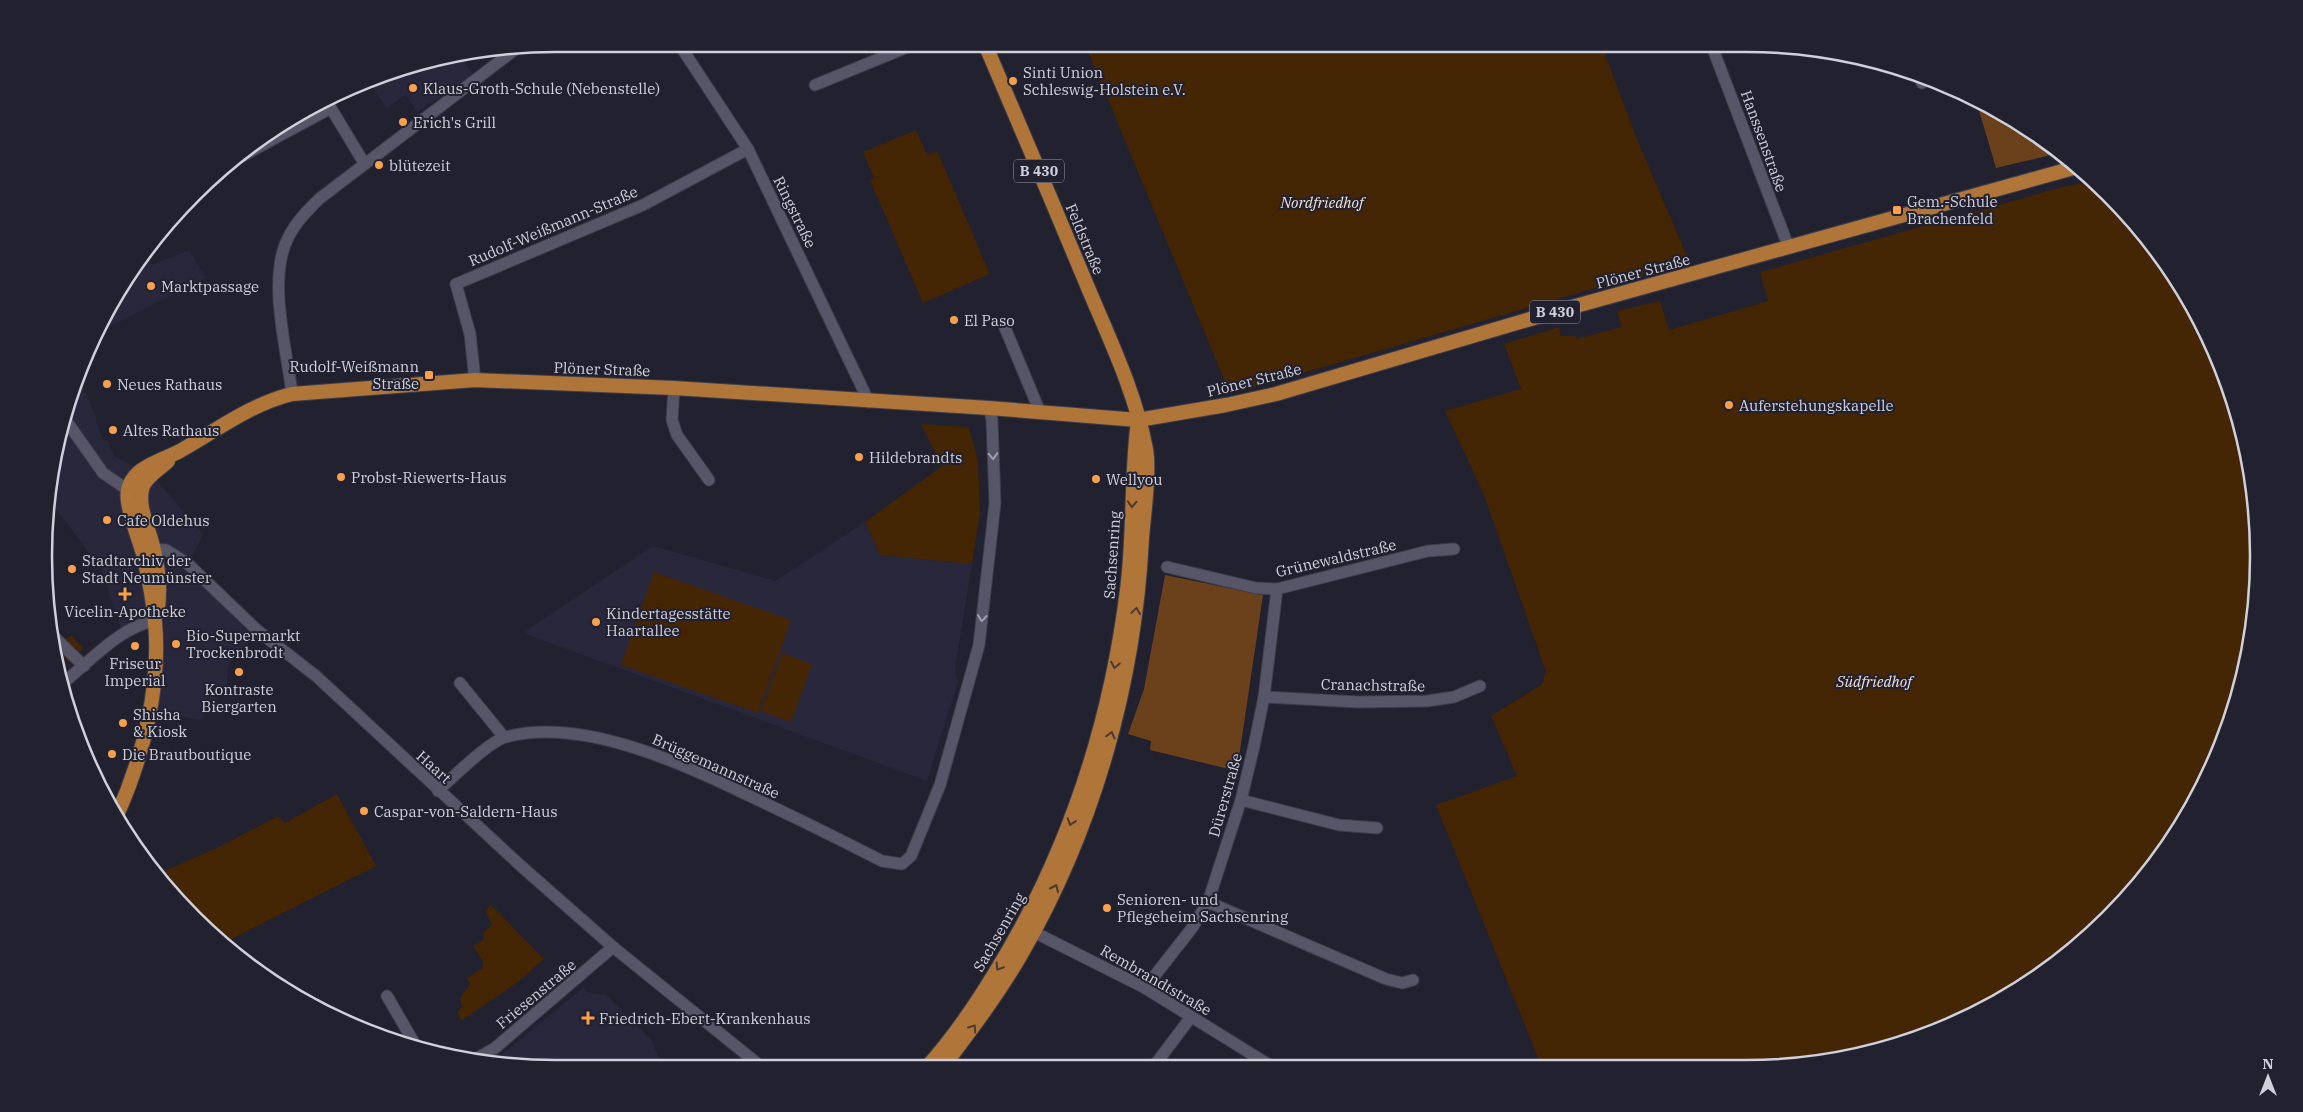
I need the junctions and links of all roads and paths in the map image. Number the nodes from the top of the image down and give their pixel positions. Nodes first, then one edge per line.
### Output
1 (684, 52) edge
2 (895, 52) edge
3 (988, 52) edge
4 (1713, 52) edge
5 (507, 55) edge
6 (815, 85) dead end
7 (330, 106) edge
8 (748, 149) junction
9 (364, 163) junction
10 (2069, 169) edge
11 (1789, 248) junction
12 (1003, 323) dead end
13 (474, 380) junction
14 (674, 388) junction
15 (292, 394) junction
16 (869, 402) junction
17 (989, 408) junction
18 (1040, 412) junction
19 (1138, 420) junction
20 (70, 426) edge
21 (177, 452) junction
22 (139, 472) junction
23 (103, 473) junction
24 (709, 480) dead end
25 (143, 487) junction
26 (128, 490) junction
27 (144, 511) junction
28 (138, 536) junction
29 (154, 549) junction
30 (1454, 549) dead end
31 (1166, 567) dead end
32 (1277, 589) junction
33 (155, 621) junction
34 (60, 643) edge
35 (84, 666) junction
36 (68, 679) edge
37 (460, 683) dead end
38 (1480, 686) dead end
39 (1264, 697) junction
40 (504, 737) junction
41 (438, 791) junction
42 (1241, 800) junction
43 (120, 808) edge
44 (1377, 828) dead end
45 (1208, 902) junction
46 (1028, 928) junction
47 (614, 947) junction
48 (1413, 980) dead end
49 (1146, 988) junction
50 (387, 996) dead end
51 (1191, 1017) junction
52 (411, 1038) edge
53 (484, 1054) edge
54 (754, 1060) edge
55 (933, 1060) edge
56 (948, 1060) edge
57 (1159, 1060) edge
58 (1261, 1060) edge

1 - 8 street, Ringstraße
2 - 6 street
3 - 19 main road, Feldstraße / B 430
4 - 11 street, Hanssenstraße
5 - 9 street
7 - 9 street
8 - 13 street, Rudolf-Weißmann-Straße
8 - 16 street, Ringstraße
9 - 15 street
10 - 11 main road, Plöner Straße / B 430
11 - 19 main road, Plöner Straße / B 430
12 - 18 street
13 - 14 main road, Plöner Straße
13 - 15 main road, Plöner Straße
14 - 16 main road, Plöner Straße
14 - 24 street
15 - 21 main road, Plöner Straße
16 - 17 main road, Plöner Straße
17 - 18 main road, Plöner Straße
17 -> 40 street, Brüggemannstraße
18 - 19 main road, Plöner Straße
19 - 46 main road, Sachsenring
20 - 23 street
21 - 22 main road, Plöner Straße
21 - 25 main road, Plöner Straße
22 - 23 street
22 - 26 main road
23 - 26 street
25 - 26 street
25 - 27 main road
26 - 27 main road
26 - 28 main road
27 - 29 main road
28 - 29 main road
28 - 33 main road
29 - 33 main road
29 - 41 street, Haart
30 - 32 street, Grünewaldstraße
31 - 32 street, Grünewaldstraße
32 - 39 street, Dürerstraße
33 - 35 street
33 - 43 main road
34 - 35 street
35 - 36 street
37 - 40 street
38 - 39 street, Cranachstraße
39 - 42 street, Dürerstraße
40 - 41 street, Brüggemannstraße
41 - 47 street, Haart
42 - 44 street
42 - 45 street, Dürerstraße
45 - 48 street
45 - 49 street, Dürerstraße
46 - 49 street, Rembrandtstraße
46 -> 55 main road, Sachsenring
56 -> 46 main road, Sachsenring
47 - 53 street, Friesenstraße
47 - 54 street, Haart
49 - 51 street, Rembrandtstraße
50 - 52 street
51 - 57 street
51 - 58 street, Rembrandtstraße

